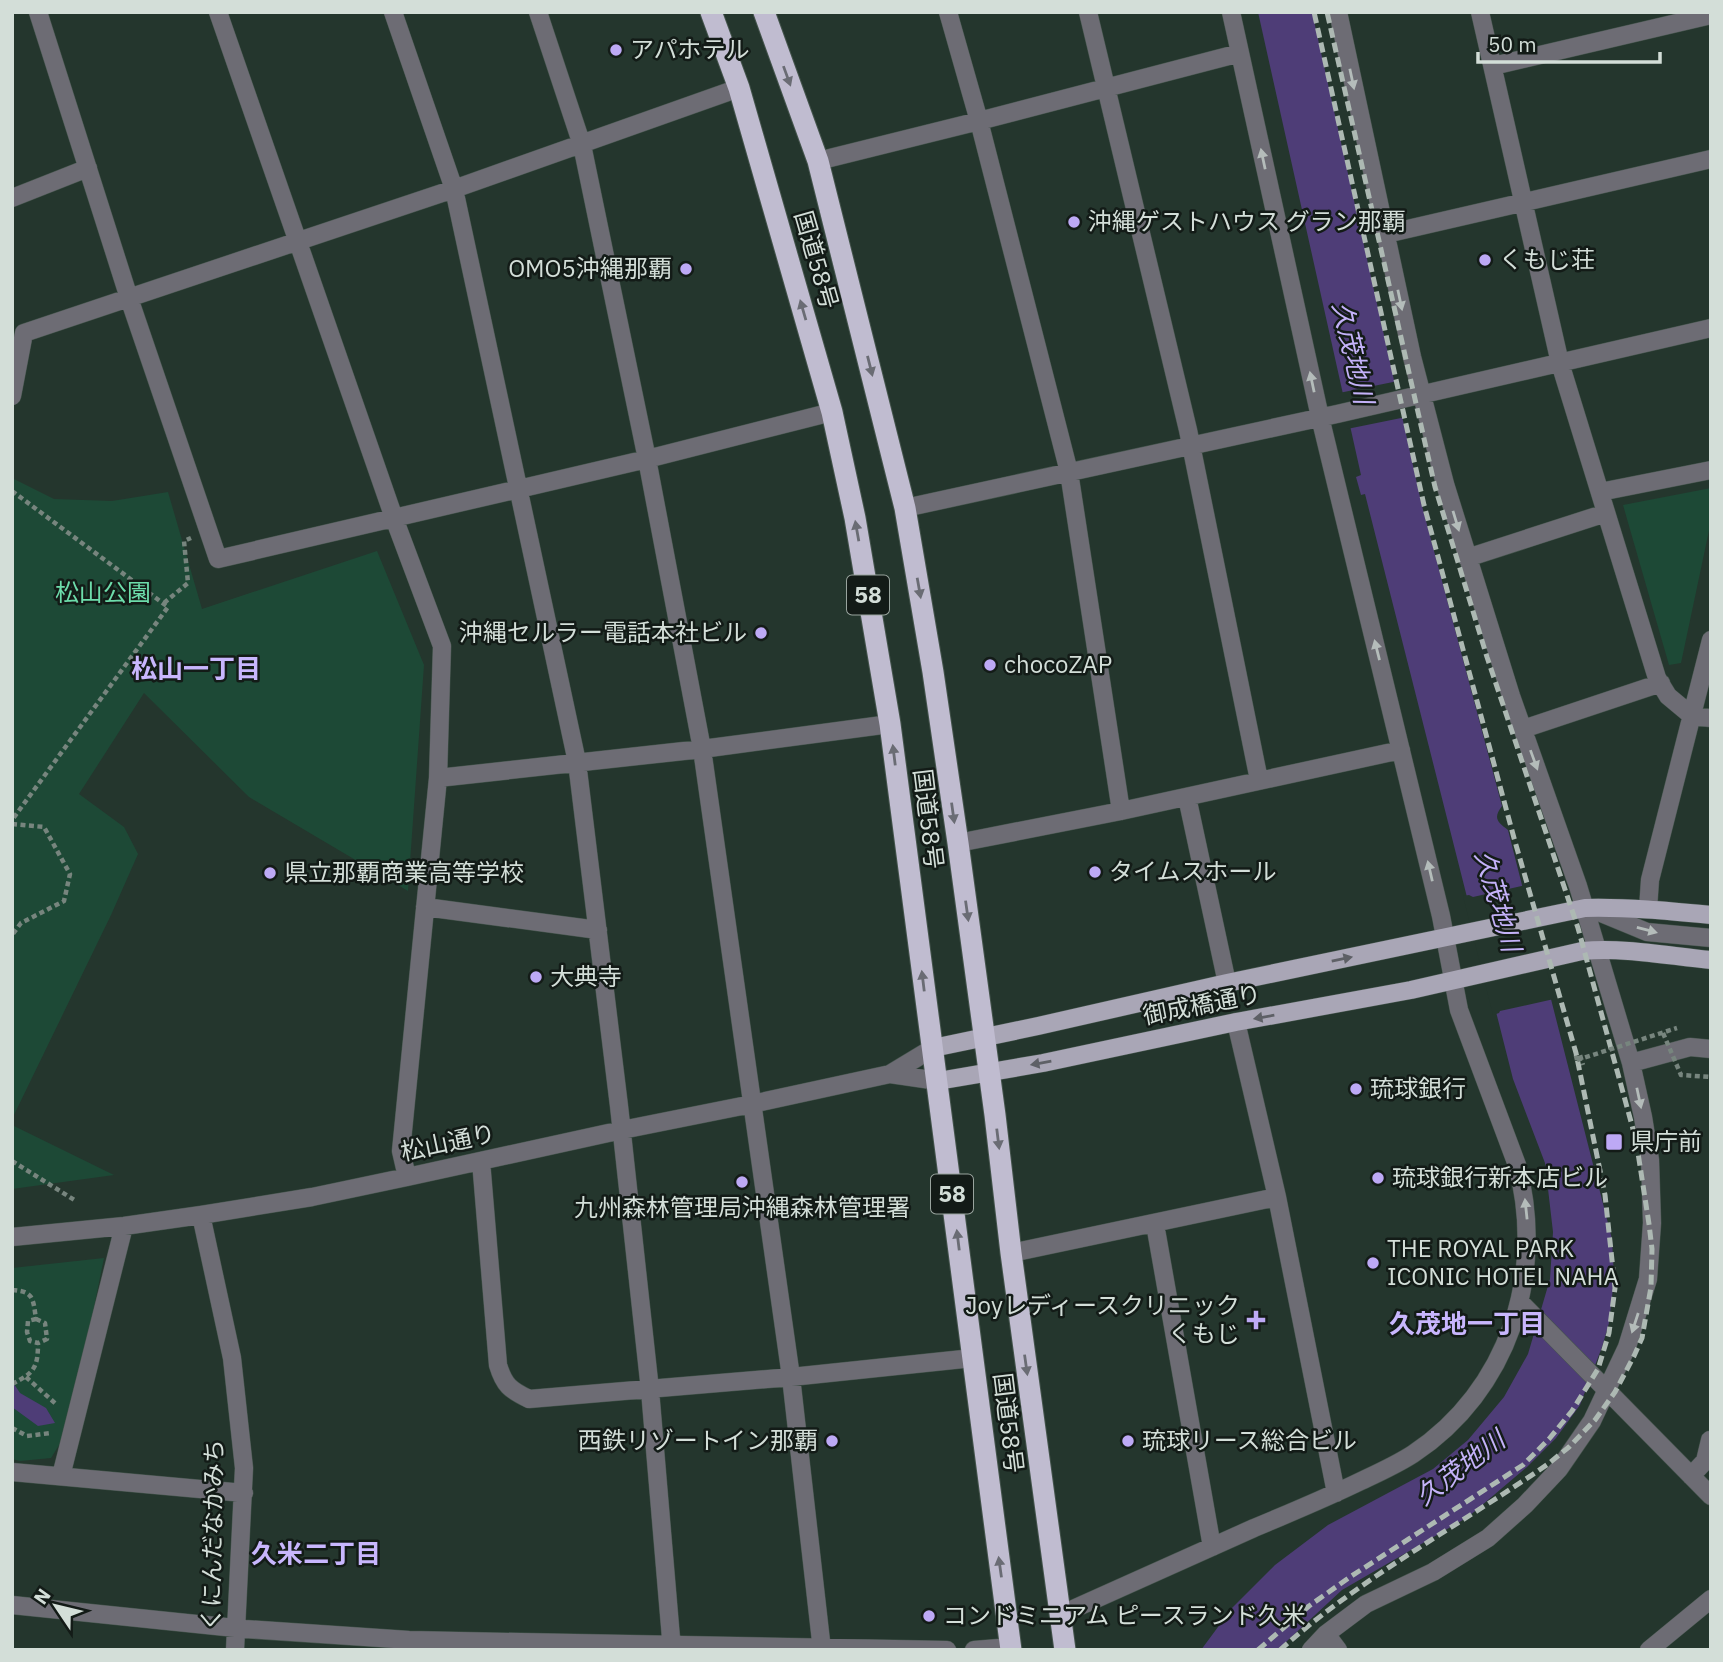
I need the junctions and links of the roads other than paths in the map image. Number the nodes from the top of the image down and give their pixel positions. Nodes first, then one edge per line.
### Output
1 (38, 12) edge
2 (218, 12) edge
3 (393, 12) edge
4 (538, 12) edge
5 (710, 12) edge
6 (764, 12) edge
7 (948, 12) edge
8 (1087, 12) edge
9 (1231, 12) edge
10 (1338, 12) edge
11 (1480, 12) edge
12 (1711, 15) edge
13 (1240, 53) junction
14 (1493, 66) junction
15 (1106, 87) junction
16 (739, 89) junction
17 (979, 121) junction
18 (582, 145) junction
19 (1711, 159) edge
20 (818, 161) junction
21 (88, 168) junction
22 (454, 189) junction
23 (12, 198) edge
24 (1525, 203) junction
25 (1386, 234) junction
26 (298, 242) junction
27 (129, 298) junction
28 (1711, 328) edge
29 (1560, 363) junction
30 (1421, 394) junction
31 (12, 396) edge
32 (832, 412) junction
33 (1328, 415) junction
34 (1192, 445) junction
35 (647, 460) junction
36 (1711, 470) edge
37 (1069, 472) junction
38 (519, 489) junction
39 (1600, 492) junction
40 (905, 508) junction
41 (1606, 513) junction
42 (394, 519) junction
43 (1467, 558) junction
44 (1711, 640) edge
45 (1661, 683) junction
46 (1692, 716) junction
47 (1711, 718) edge
48 (890, 724) junction
49 (1523, 729) junction
50 (702, 749) junction
51 (1401, 750) junction
52 (577, 762) junction
53 (438, 778) junction
54 (1259, 780) junction
55 (1187, 797) junction
56 (1121, 811) junction
57 (958, 843) junction
58 (425, 907) junction
59 (1586, 908) junction
60 (1647, 909) junction
61 (1711, 915) edge
62 (598, 930) junction
63 (1446, 938) junction
64 (1711, 938) edge
65 (1598, 950) junction
66 (1711, 960) edge
67 (1452, 980) junction
68 (1227, 983) junction
69 (1236, 1022) junction
70 (984, 1038) junction
71 (933, 1048) junction
72 (1711, 1049) edge
73 (1631, 1063) junction
74 (988, 1072) junction
75 (890, 1074) junction
76 (937, 1081) junction
77 (752, 1104) junction
78 (622, 1130) junction
79 (481, 1161) junction
80 (407, 1177) junction
81 (1277, 1197) junction
82 (201, 1215) junction
83 (1155, 1224) junction
84 (124, 1226) junction
85 (12, 1237) edge
86 (1011, 1254) junction
87 (1520, 1302) junction
88 (973, 1358) junction
89 (791, 1377) junction
90 (1606, 1389) junction
91 (650, 1390) junction
92 (1710, 1440) edge
93 (12, 1472) edge
94 (61, 1476) junction
95 (1691, 1476) junction
96 (244, 1493) junction
97 (1336, 1493) junction
98 (1711, 1496) edge
99 (1212, 1547) junction
100 (1711, 1599) edge
101 (12, 1605) edge
102 (1060, 1615) junction
103 (237, 1628) junction
104 (1326, 1634) junction
105 (408, 1645) edge
106 (672, 1647) edge
107 (1011, 1648) edge
108 (822, 1649) edge
109 (235, 1650) edge
110 (947, 1650) edge
111 (974, 1650) edge
112 (1065, 1650) edge
113 (1311, 1650) edge
114 (1338, 1650) edge
115 (1649, 1650) edge

1 - 21 street
2 - 26 street
3 - 22 street
4 - 18 street
5 - 16 highway, 国道58号 / 58
6 -> 20 highway, 国道58号 / 58
7 - 17 street
8 - 15 street
9 - 13 street
10 -> 25 street
11 - 14 street
12 - 14 street
13 - 15 street
33 -> 13 street
14 - 24 street
15 - 17 street
15 - 34 street
16 - 18 street
32 -> 16 highway, 国道58号 / 58
17 - 20 street
17 - 37 street
18 - 22 street
18 - 35 street
19 - 24 street
20 -> 40 highway, 国道58号 / 58
21 - 23 street
21 - 27 street
22 - 26 street
22 - 38 street
24 - 25 street
24 - 29 street
25 -> 30 street
26 - 27 street
26 - 42 street
27 - 31 street
27 - 42 street
28 - 29 street
29 - 30 street
29 - 39 street
30 - 33 street
30 -> 43 street
32 - 35 street
48 -> 32 highway, 国道58号 / 58
33 - 34 street
51 -> 33 street
34 - 37 street
34 - 54 street
35 - 38 street
35 - 50 street
36 - 39 street
37 - 40 street
37 - 56 street
38 - 42 street
38 - 52 street
39 - 41 street
40 -> 57 highway, 国道58号 / 58
41 - 43 street
41 - 45 street
42 - 53 street
43 - 49 street
44 - 46 street
45 - 46 street
45 - 49 street
46 - 47 street
46 - 60 street
48 - 50 street
71 -> 48 highway, 国道58号 / 58
49 -> 59 street
50 - 52 street
50 - 77 street
51 - 54 street
63 -> 51 street
52 - 53 street
52 - 62 street
53 - 58 street
54 - 55 street
55 - 56 street
55 - 68 street
56 - 57 street
57 -> 70 highway, 国道58号 / 58
58 - 62 street
58 - 80 street
59 - 60 main road
59 - 63 main road, 御成橋通り
59 -> 64 street
59 - 65 street
60 - 61 main road
62 - 78 street
63 - 67 street
68 -> 63 main road, 御成橋通り
65 - 66 main road
65 - 67 main road, 御成橋通り
65 - 73 street
67 -> 69 main road, 御成橋通り
87 -> 67 street
68 - 70 main road, 御成橋通り
69 -> 74 main road, 御成橋通り
69 - 81 street
70 - 71 main road, 御成橋通り
70 - 74 highway, 国道58号 / 58
71 - 75 street
71 - 76 highway, 国道58号 / 58
72 - 73 street
73 -> 90 street
74 - 76 main road, 御成橋通り
74 -> 86 highway, 国道58号 / 58
75 - 76 street
75 - 77 street, 松山通り
88 -> 76 highway, 国道58号 / 58
77 - 78 street, 松山通り
77 - 89 street
78 - 79 street, 松山通り
78 - 91 street
79 - 80 street, 松山通り
79 - 91 street
80 - 82 street, 松山通り
81 - 83 street
81 - 97 street
82 - 84 street, 松山通り
82 - 96 street, くにんだなかみち
83 - 86 street
83 - 99 street
84 - 85 street, 松山通り
84 - 94 street
86 -> 102 highway, 国道58号 / 58
87 - 90 street
87 - 97 street
88 - 89 street
107 -> 88 highway, 国道58号 / 58
89 - 91 street
89 - 108 street
90 - 95 street
90 - 104 street
91 - 106 street
92 - 95 street
93 - 94 street
94 - 96 street
95 - 98 street
96 - 103 street, くにんだなかみち
97 - 99 street
99 - 102 street
100 - 115 street
101 - 103 street
102 - 112 highway, 国道58号 / 58
103 - 105 street
103 - 109 street, くにんだなかみち
104 - 113 street
104 - 114 street
105 - 106 street
106 - 108 street
107 - 111 street
108 - 110 street

